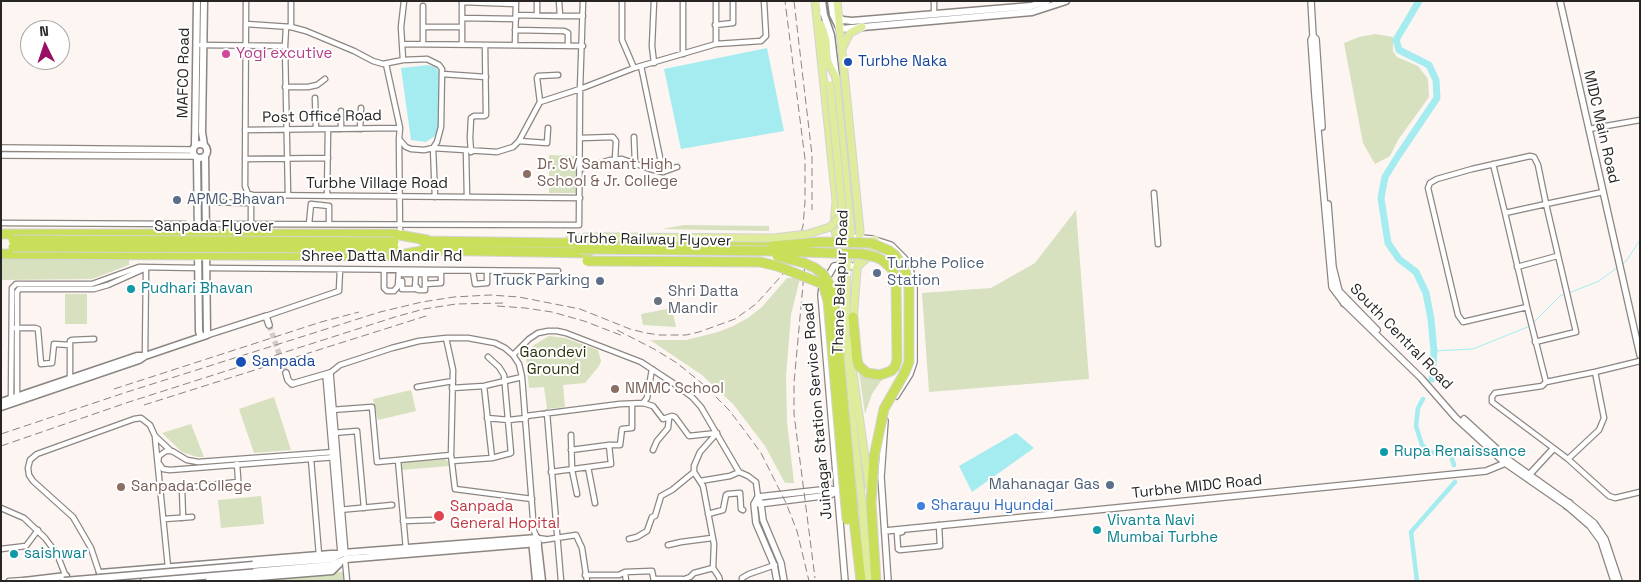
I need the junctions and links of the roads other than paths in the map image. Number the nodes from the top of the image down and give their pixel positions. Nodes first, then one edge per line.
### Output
1 (198, 1) edge
2 (204, 1) edge
3 (246, 1) edge
4 (291, 1) edge
5 (404, 1) edge
6 (537, 1) edge
7 (559, 1) edge
8 (583, 1) edge
9 (622, 1) edge
10 (654, 1) edge
11 (683, 1) edge
12 (716, 1) edge
13 (733, 1) edge
14 (764, 1) edge
15 (815, 1) edge
16 (822, 1) edge
17 (831, 1) edge
18 (838, 1) edge
19 (934, 1) edge
20 (1047, 1) edge
21 (1066, 1) edge
22 (1311, 1) edge
23 (1560, 1) edge
24 (462, 2) edge
25 (516, 3) edge
26 (423, 6) dead end
27 (835, 11) junction
28 (820, 12) junction
29 (934, 14) junction
30 (980, 14) junction
31 (537, 15) junction
32 (560, 16) junction
33 (583, 16) junction
34 (516, 17) junction
35 (462, 18) junction
36 (839, 19) junction
37 (246, 24) junction
38 (852, 24) junction
39 (715, 25) junction
40 (291, 27) junction
41 (423, 27) junction
42 (462, 27) junction
43 (862, 27) junction
44 (840, 29) junction
45 (515, 30) junction
46 (402, 44) junction
47 (423, 44) junction
48 (462, 44) junction
49 (716, 44) junction
50 (246, 45) junction
51 (485, 45) junction
52 (515, 45) junction
53 (285, 46) junction
54 (568, 46) junction
55 (583, 46) junction
56 (200, 48) junction
57 (843, 50) junction
58 (683, 54) junction
59 (403, 60) junction
60 (828, 62) junction
61 (654, 63) junction
62 (386, 64) junction
63 (641, 66) junction
64 (634, 68) junction
65 (442, 74) junction
66 (558, 75) dead end
67 (486, 77) junction
68 (836, 78) junction
69 (325, 79) dead end
70 (823, 80) junction
71 (286, 87) junction
72 (580, 89) junction
73 (315, 98) dead end
74 (540, 102) junction
75 (361, 108) dead end
76 (341, 112) dead end
77 (1640, 120) edge
78 (360, 128) junction
79 (400, 128) junction
80 (548, 128) dead end
81 (316, 129) junction
82 (328, 129) junction
83 (341, 129) junction
84 (1589, 129) junction
85 (245, 130) junction
86 (287, 130) junction
87 (634, 137) dead end
88 (581, 138) junction
89 (399, 139) junction
90 (519, 142) junction
91 (204, 145) junction
92 (1, 148) edge
93 (433, 148) junction
94 (469, 151) junction
95 (195, 152) junction
96 (1, 155) edge
97 (205, 156) junction
98 (328, 158) junction
99 (245, 159) junction
100 (288, 159) junction
101 (615, 160) junction
102 (634, 164) junction
103 (1493, 164) junction
104 (677, 168) dead end
105 (580, 169) junction
106 (663, 172) junction
107 (1603, 192) junction
108 (1154, 193) dead end
109 (288, 196) junction
110 (327, 196) junction
111 (400, 196) junction
112 (435, 197) junction
113 (467, 197) junction
114 (580, 198) junction
115 (206, 202) junction
116 (1546, 204) junction
117 (1505, 213) junction
118 (1, 223) edge
119 (185, 224) dead end
120 (198, 224) junction
121 (206, 224) junction
122 (251, 224) junction
123 (309, 224) junction
124 (329, 224) junction
125 (400, 224) junction
126 (1, 234) edge
127 (164, 234) junction
128 (202, 234) junction
129 (850, 237) junction
130 (859, 238) junction
131 (1, 239) edge
132 (875, 240) junction
133 (396, 242) junction
134 (13, 244) junction
135 (1158, 244) dead end
136 (427, 245) junction
137 (1, 248) edge
138 (554, 248) junction
139 (642, 249) junction
140 (840, 251) junction
141 (570, 253) junction
142 (1, 254) edge
143 (164, 255) junction
144 (202, 255) junction
145 (1557, 256) junction
146 (1518, 266) junction
147 (846, 267) junction
148 (146, 268) junction
149 (198, 268) junction
150 (206, 268) junction
151 (856, 268) junction
152 (340, 269) junction
153 (384, 270) junction
154 (401, 271) junction
155 (473, 271) junction
156 (487, 271) junction
157 (558, 271) dead end
158 (416, 272) junction
159 (425, 272) junction
160 (441, 272) junction
161 (425, 284) junction
162 (1527, 307) junction
163 (266, 316) junction
164 (853, 317) junction
165 (270, 325) tunnel mouth
166 (14, 328) junction
167 (204, 336) junction
168 (446, 338) junction
169 (94, 339) dead end
170 (1536, 342) junction
171 (70, 345) junction
172 (514, 355) junction
173 (1640, 355) edge
174 (145, 356) junction
175 (488, 357) dead end
176 (1640, 361) edge
177 (652, 369) junction
178 (1595, 372) junction
179 (286, 373) dead end
180 (328, 374) junction
181 (522, 376) junction
182 (71, 381) junction
183 (453, 381) junction
184 (506, 381) junction
185 (1546, 382) junction
186 (484, 386) junction
187 (417, 387) dead end
188 (452, 388) junction
189 (14, 401) junction
190 (1, 402) edge
191 (643, 403) junction
192 (632, 404) junction
193 (1, 408) edge
194 (331, 410) junction
195 (546, 414) junction
196 (526, 417) junction
197 (488, 418) junction
198 (669, 418) junction
199 (509, 420) junction
200 (333, 433) junction
201 (717, 433) junction
202 (571, 435) dead end
203 (155, 436) junction
204 (609, 445) junction
205 (1553, 449) junction
206 (571, 450) junction
207 (653, 450) dead end
208 (172, 451) junction
209 (335, 454) junction
210 (452, 458) junction
211 (492, 458) junction
212 (311, 459) junction
213 (1568, 459) junction
214 (187, 460) junction
215 (398, 460) junction
216 (158, 462) junction
217 (1508, 462) junction
218 (237, 464) junction
219 (588, 467) junction
220 (188, 468) junction
221 (166, 470) junction
222 (572, 470) junction
223 (552, 472) junction
224 (694, 472) junction
225 (739, 472) junction
226 (1529, 475) junction
227 (160, 478) junction
228 (700, 481) junction
229 (238, 482) junction
230 (838, 491) junction
231 (239, 492) dead end
232 (1640, 492) edge
233 (576, 494) dead end
234 (758, 498) junction
235 (532, 499) junction
236 (595, 503) dead end
237 (871, 503) junction
238 (758, 504) junction
239 (392, 505) dead end
240 (1568, 505) junction
241 (1, 508) edge
242 (364, 508) junction
243 (340, 510) junction
244 (743, 510) dead end
245 (708, 514) junction
246 (192, 517) dead end
247 (183, 518) junction
248 (164, 520) junction
249 (433, 520) dead end
250 (850, 520) junction
251 (403, 522) junction
252 (939, 527) junction
253 (38, 530) junction
254 (885, 531) junction
255 (557, 538) junction
256 (712, 538) junction
257 (535, 539) junction
258 (629, 539) dead end
259 (668, 545) dead end
260 (1, 549) edge
261 (406, 549) junction
262 (319, 554) junction
263 (343, 557) junction
264 (781, 563) junction
265 (774, 565) junction
266 (168, 567) junction
267 (254, 568) junction
268 (713, 568) junction
269 (626, 572) junction
270 (100, 573) junction
271 (585, 575) junction
272 (267, 578) edge
273 (66, 579) edge
274 (26, 580) edge
275 (654, 580) edge
276 (681, 580) edge
277 (9, 581) edge
278 (102, 581) edge
279 (144, 581) edge
280 (210, 581) edge
281 (347, 581) edge
282 (536, 581) edge
283 (542, 581) edge
284 (561, 581) edge
285 (587, 581) edge
286 (626, 581) edge
287 (720, 581) edge
288 (742, 581) edge
289 (776, 581) edge
290 (784, 581) edge
291 (845, 581) edge
292 (861, 581) edge
293 (868, 581) edge
294 (876, 581) edge
295 (888, 581) edge
296 (1614, 581) edge
297 (1619, 581) edge

1 - 56 main road, MAFCO Road
2 - 56 main road, MAFCO Road
3 - 37 street, Turbhe Village Road
4 - 40 street
5 - 46 street
6 - 31 street
7 - 32 street
8 - 33 street
9 - 64 street
10 - 61 street
11 - 58 street
12 - 39 street
13 - 39 street
14 - 49 street
15 - 28 main road, Thane Belapur Road
16 - 28 main road
17 - 27 main road
18 - 27 main road, Thane Belapur Road
19 - 29 street
20 - 30 main road
21 - 30 main road
22 - 217 street, South Central Road
23 - 84 street, MIDC Main Road
24 - 25 street
24 - 35 street
25 - 34 street
26 - 41 street
27 - 36 main road, Thane Belapur Road
27 - 38 main road
27 - 44 main road
28 - 60 main road
28 - 68 main road
28 - 70 main road, Thane Belapur Road
29 - 30 main road
29 - 38 main road
30 - 43 main road
31 - 32 street
31 - 34 street
32 - 33 street
33 - 55 street
34 - 35 street
34 - 45 street
35 - 42 street
36 - 38 main road
36 - 44 main road, Thane Belapur Road
37 - 40 street
37 - 50 street, Turbhe Village Road
38 - 43 main road
38 - 44 main road
39 - 49 street
40 - 53 street
40 - 62 street
41 - 42 street
41 - 47 street
42 - 48 street
43 - 57 main road
44 - 57 main road, Thane Belapur Road
45 - 52 street
45 - 54 street
46 - 47 street
46 - 59 street
47 - 48 street
48 - 51 street
49 - 58 street
50 - 53 street
50 - 56 street
50 - 85 street, Turbhe Village Road
51 - 52 street
51 - 67 street
52 - 54 street
53 - 71 street
54 - 55 street
55 - 72 street
56 - 91 main road, MAFCO Road
56 - 95 main road, MAFCO Road
57 - 130 main road, Thane Belapur Road
58 - 61 street
59 - 62 street
59 - 65 street
60 - 68 main road
60 - 70 main road
60 - 138 main road, bridge
61 - 63 street
62 - 79 street
63 - 64 street
63 - 106 street
64 - 72 street
65 - 67 street
65 - 93 street
66 - 74 street
67 - 94 street
68 - 129 main road, Thane Belapur Road
69 - 71 street
70 - 140 main road, Thane Belapur Road
71 - 86 street
72 - 74 street
72 - 88 street
73 - 81 street
74 - 90 street
75 - 78 street
76 - 83 street
77 - 84 street
78 - 79 street, Post Office Road
78 - 83 street, Post Office Road
79 - 89 street
80 - 90 street
81 - 82 street, Post Office Road
81 - 86 street, Post Office Road
82 - 83 street, Post Office Road
82 - 98 street
84 - 107 street, MIDC Main Road
85 - 86 street, Post Office Road
85 - 99 street, Turbhe Village Road
86 - 100 street
87 - 102 street
88 - 101 street
88 - 105 street
89 - 93 street
89 - 111 street
90 - 94 street
91 - 95 main road
91 - 97 main road, MAFCO Road
92 - 95 street
93 - 94 street
93 - 112 street
94 - 113 street
95 - 96 street
95 - 97 main road
95 - 120 main road, MAFCO Road
97 - 115 main road, MAFCO Road
98 - 100 street
98 - 110 street
99 - 100 street
99 - 109 street, Turbhe Village Road
100 - 109 street
101 - 102 street
101 - 105 street
102 - 106 street
103 - 116 street
103 - 117 street
103 - 162 street
104 - 106 street
105 - 114 street
107 - 116 street
107 - 173 street, MIDC Main Road
108 - 135 street
109 - 110 street, Turbhe Village Road
110 - 111 street, Turbhe Village Road
111 - 112 street, Turbhe Village Road
111 - 125 street
112 - 113 street, Turbhe Village Road
113 - 114 street, Turbhe Village Road
114 - 125 street
115 - 121 main road, MAFCO Road
115 - 122 street
116 - 117 street
116 - 145 street
117 - 146 street
118 - 119 street
120 - 121 street
120 - 128 main road, MAFCO Road
121 - 122 street
121 - 128 main road, MAFCO Road
122 - 123 street
123 - 124 street
123 - 124 street
124 - 125 street
125 - 133 street
126 - 127 highway
127 - 128 highway
127 - 143 highway
128 - 133 highway
128 - 144 main road, MAFCO Road
129 - 130 street
129 - 140 street
129 - 147 main road, Thane Belapur Road
130 - 132 street
130 - 151 main road, Thane Belapur Road
131 - 134 highway, Sanpada Flyover
132 - 151 main road
132 - 254 street
133 - 134 highway, Sanpada Flyover, bridge
133 - 136 highway, Sanpada Flyover
134 - 137 highway, Sanpada Flyover
136 - 138 highway
136 - 144 highway
138 - 139 highway, Turbhe Railway Flyover
138 - 141 highway, Turbhe Railway Flyover
138 - 250 highway, Turbhe Railway Flyover, bridge
139 - 141 highway, Turbhe Railway Flyover
139 - 237 highway, Turbhe Railway Flyover, bridge
139 - 250 highway, Turbhe Railway Flyover, bridge
140 - 147 main road, Thane Belapur Road
141 - 164 highway, bridge
142 - 143 highway
143 - 144 highway
144 - 149 main road, MAFCO Road
144 - 150 main road, MAFCO Road
145 - 146 street
145 - 170 street
146 - 162 street
147 - 151 street
147 - 230 street, Juinagar Station Service Road
147 - 293 main road, Thane Belapur Road
148 - 149 street
148 - 166 street
148 - 174 street
149 - 167 main road, MAFCO Road
150 - 152 street, Shree Datta Mandir Rd
150 - 167 main road, MAFCO Road
151 - 164 main road, Thane Belapur Road
152 - 153 street, Shree Datta Mandir Rd
152 - 163 street
153 - 154 street, Shree Datta Mandir Rd
153 - 154 street
154 - 158 street, Shree Datta Mandir Rd
154 - 158 street
155 - 156 street, Shree Datta Mandir Rd
155 - 156 street
155 - 160 street, Shree Datta Mandir Rd
156 - 157 street, Shree Datta Mandir Rd
158 - 159 street, Shree Datta Mandir Rd
158 - 161 street
159 - 160 street, Shree Datta Mandir Rd
159 - 161 street
160 - 161 street
162 - 170 street
163 - 165 street
163 - 167 street
164 - 237 main road, Thane Belapur Road
166 - 171 street
166 - 189 street
167 - 174 main road
168 - 172 street
168 - 180 street
168 - 183 street
169 - 171 street
170 - 185 street
171 - 182 street
172 - 177 street
172 - 181 street
174 - 182 main road
175 - 184 street
176 - 178 street
177 - 191 street
177 - 201 street
178 - 185 street
178 - 213 street
179 - 180 street
180 - 194 street
181 - 184 street
181 - 196 street
182 - 189 main road
183 - 187 street
183 - 188 street
184 - 186 street
184 - 199 street
185 - 205 street
186 - 188 street
186 - 197 street
188 - 210 street
189 - 190 main road
189 - 193 main road
191 - 192 street
191 - 198 street
192 - 195 street
192 - 204 street
194 - 200 street
194 - 215 street
195 - 196 street
195 - 223 street
196 - 199 street
196 - 235 street
197 - 199 street
197 - 211 street
198 - 201 street
198 - 207 street
199 - 211 street
200 - 209 street
200 - 242 street
201 - 224 street
201 - 225 street
202 - 206 street
203 - 208 street
203 - 216 street
203 - 270 street
204 - 206 street
204 - 219 street
205 - 213 street
205 - 226 street
206 - 222 street
208 - 214 street
208 - 216 street
209 - 212 street
209 - 214 street
209 - 243 street
210 - 211 street
210 - 215 street
210 - 235 street
212 - 218 street
212 - 262 street
213 - 232 street
214 - 220 street
215 - 251 street
216 - 221 street
216 - 227 street
217 - 226 street, South Central Road
217 - 240 street, South Central Road
217 - 252 street, Turbhe MIDC Road
218 - 220 street
218 - 229 street
219 - 222 street
219 - 236 street
220 - 221 street
221 - 227 street
222 - 223 street
222 - 233 street
223 - 255 street
224 - 228 street
224 - 258 street
225 - 228 street
225 - 234 street
226 - 240 street, South Central Road
227 - 248 street
228 - 245 street
229 - 231 street
229 - 247 street
230 - 234 street
230 - 238 street
230 - 291 street, Juinagar Station Service Road
234 - 238 street
235 - 257 street
237 - 294 highway, Turbhe Railway Flyover
238 - 264 street
238 - 265 street
239 - 242 street
240 - 296 street, South Central Road
240 - 297 street, South Central Road
241 - 253 street
242 - 243 street
243 - 263 street
244 - 245 street
245 - 256 street
246 - 247 street
247 - 248 street
248 - 266 street
249 - 251 street
250 - 292 highway, Turbhe Railway Flyover
251 - 261 street
252 - 252 street
252 - 254 street, Turbhe MIDC Road
253 - 260 street
253 - 273 street
254 - 295 street
255 - 257 street
255 - 271 street
255 - 284 street
256 - 259 street
256 - 268 street
257 - 261 main road
257 - 263 main road
257 - 282 main road
257 - 283 main road
261 - 263 main road
262 - 263 main road
262 - 266 main road
263 - 267 main road
263 - 272 main road
263 - 281 street
264 - 265 street
264 - 290 street
265 - 288 street
265 - 289 street
266 - 270 main road
267 - 273 main road, bridge
267 - 279 main road
268 - 276 street
268 - 287 street
269 - 271 street
269 - 275 street
269 - 286 street
270 - 278 street
271 - 285 street
272 - 280 main road
273 - 274 main road
274 - 277 street
275 - 276 street

